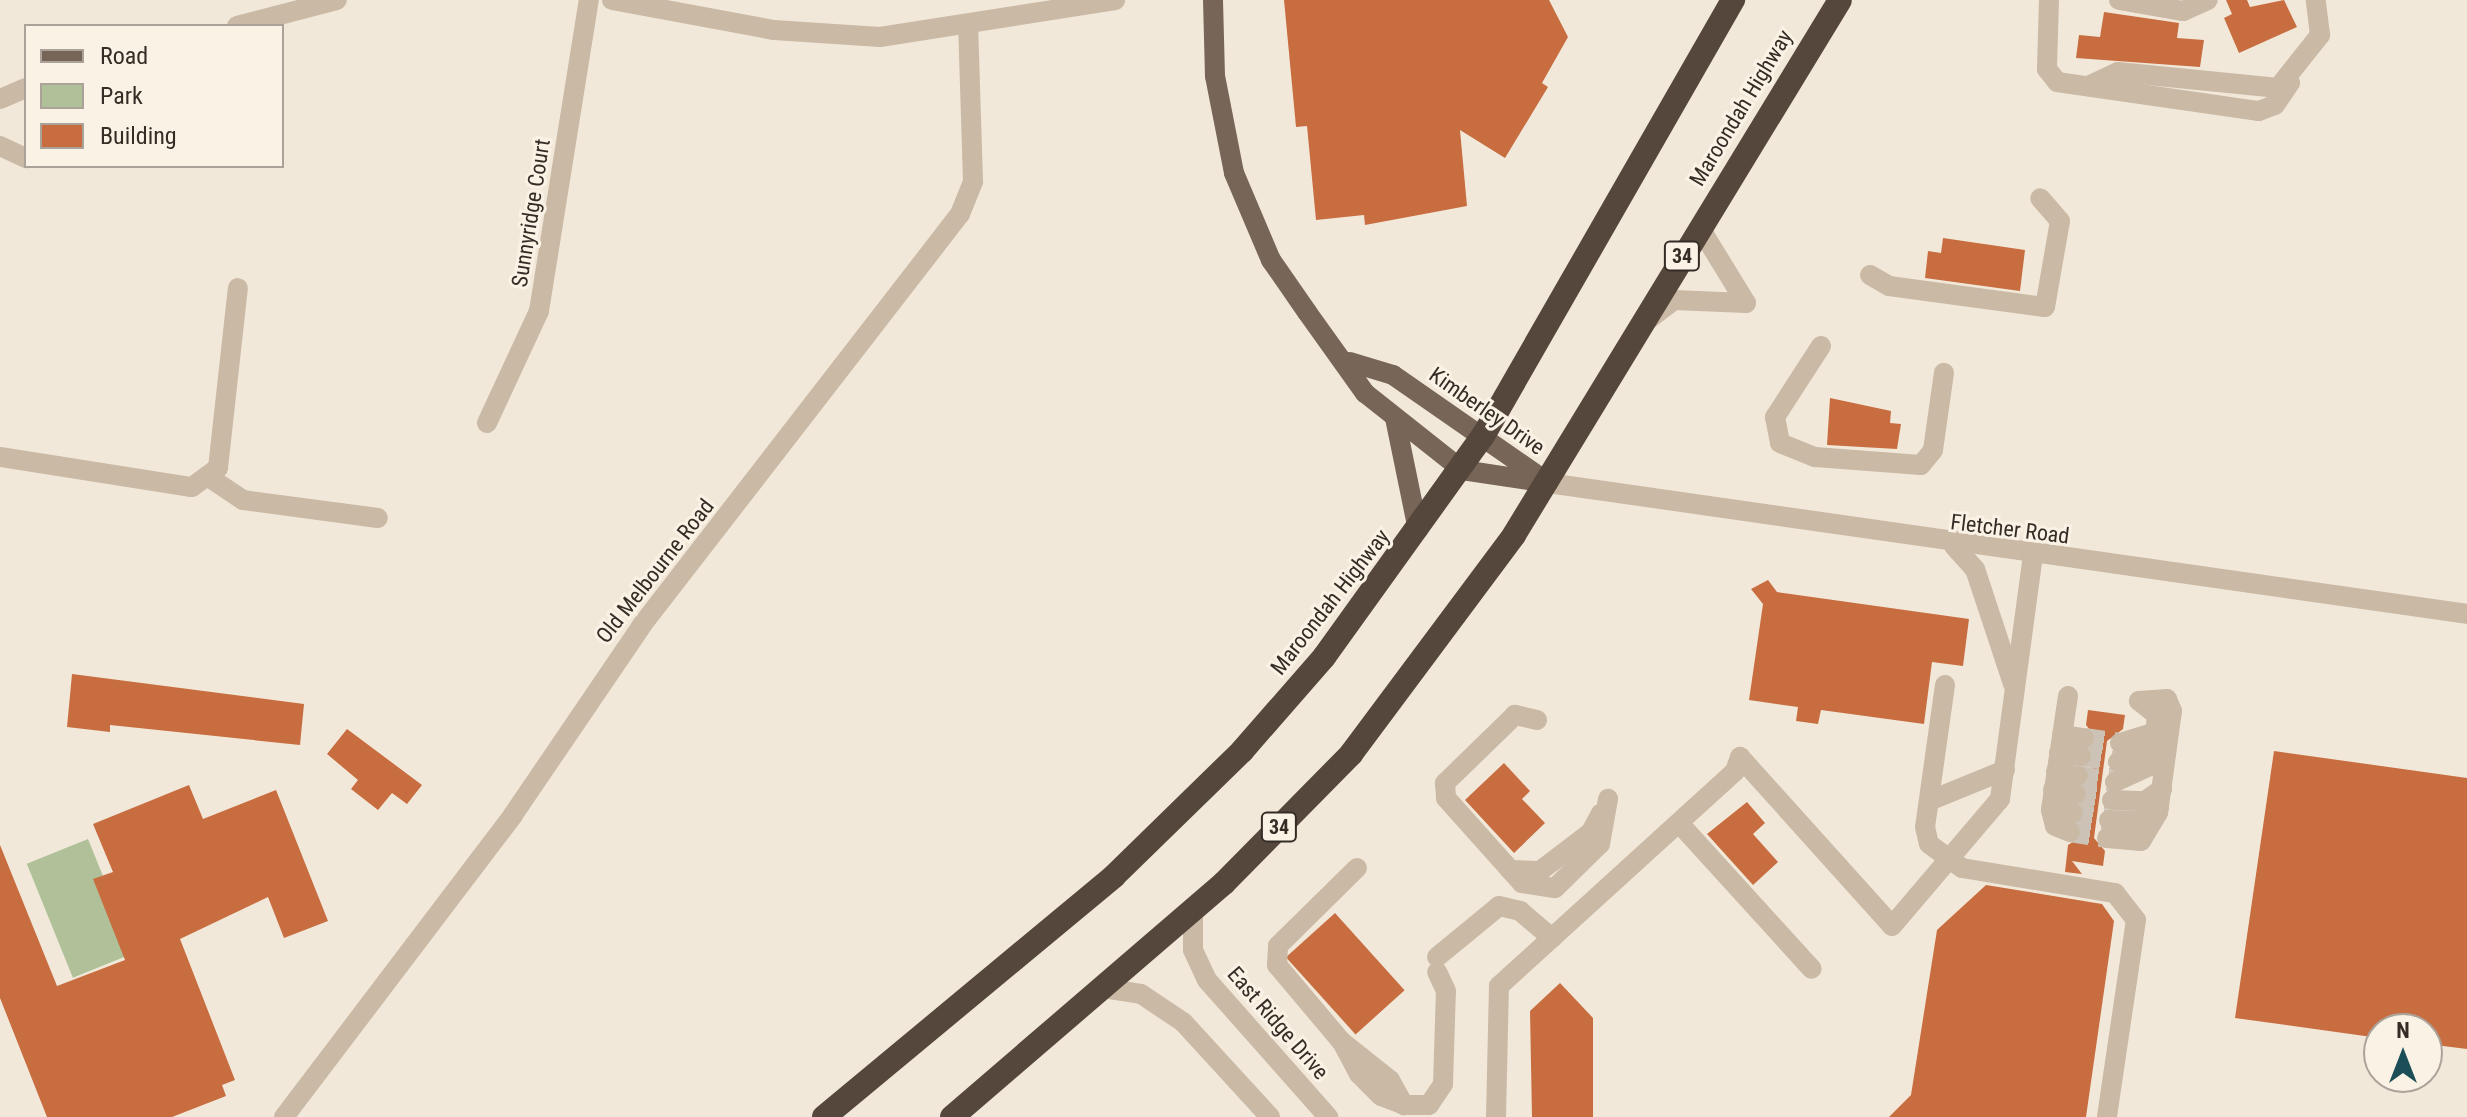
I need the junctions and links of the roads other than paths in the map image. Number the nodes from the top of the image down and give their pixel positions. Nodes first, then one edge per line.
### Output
1 (337, 0) edge
2 (589, 0) edge
3 (612, 0) edge
4 (1115, 0) edge
5 (1213, 0) edge
6 (1733, 0) edge
7 (1840, 0) edge
8 (2049, 0) edge
9 (2119, 0) edge
10 (2208, 0) edge
11 (2316, 0) edge
12 (245, 24) edge
13 (968, 26) junction
14 (1, 149) edge
15 (24, 157) edge
16 (2040, 198) dead end
17 (1700, 228) junction
18 (1870, 275) dead end
19 (238, 288) dead end
20 (1637, 329) junction
21 (1821, 346) dead end
22 (1350, 362) junction
23 (1944, 373) dead end
24 (1395, 418) junction
25 (487, 423) dead end
26 (1483, 436) junction
27 (0, 457) edge
28 (1462, 470) junction
29 (207, 476) junction
30 (1548, 483) junction
31 (378, 518) dead end
32 (1418, 530) junction
33 (1954, 546) junction
34 (2033, 556) junction
35 (2467, 614) edge
36 (1945, 685) dead end
37 (2016, 690) junction
38 (2068, 696) dead end
39 (1537, 720) dead end
40 (2156, 741) junction
41 (2005, 770) junction
42 (2056, 772) junction
43 (2077, 785) junction
44 (2114, 791) junction
45 (2161, 798) junction
46 (1608, 799) dead end
47 (1929, 801) junction
48 (1679, 823) junction
49 (1948, 861) junction
50 (1357, 868) dead end
51 (1193, 909) junction
52 (1552, 938) junction
53 (1812, 969) dead end
54 (1103, 988) junction
55 (284, 1117) edge
56 (824, 1117) edge
57 (952, 1117) edge
58 (1270, 1117) edge
59 (1328, 1117) edge
60 (1496, 1117) edge
61 (2107, 1117) edge

1 - 12 street
2 - 25 street, Sunnyridge Court
3 - 13 street
4 - 13 street
5 - 22 main road, Kimberley Drive
6 - 26 highway, Maroondah Highway
7 - 17 highway, Maroondah Highway / 34
8 - 11 street
9 - 10 street
13 - 55 street, Old Melbourne Road
14 - 15 street
16 - 18 street
17 - 20 highway, Maroondah Highway / 34
17 - 20 street
19 - 29 street
20 - 30 highway, Maroondah Highway / 34
21 - 23 street
22 - 24 main road, Kimberley Drive
22 - 26 main road, Kimberley Drive
24 - 28 main road, Kimberley Drive
24 - 32 main road
26 - 28 highway, Maroondah Highway
26 - 30 main road, Kimberley Drive
27 - 29 street
28 - 30 main road, Kimberley Drive
28 - 32 highway, Maroondah Highway
29 - 31 street
30 - 33 street, Fletcher Road
30 - 51 highway, Maroondah Highway / 34
32 - 56 highway, Maroondah Highway
33 - 34 street, Fletcher Road
33 - 37 street
34 - 35 street, Fletcher Road
34 - 37 street
36 - 47 street
37 - 41 street
38 - 42 street
39 - 46 street
40 - 44 street
40 - 44 street
40 - 45 street
41 - 47 street
41 - 49 street
42 - 43 street
42 - 43 street
42 - 43 street
44 - 45 street
44 - 45 street
47 - 49 street
48 - 49 street
48 - 52 street
48 - 53 street
49 - 61 street
50 - 52 street
51 - 54 highway, Maroondah Highway / 34
51 - 59 street, East Ridge Drive
52 - 60 street
54 - 57 highway, Maroondah Highway / 34
54 - 58 street

